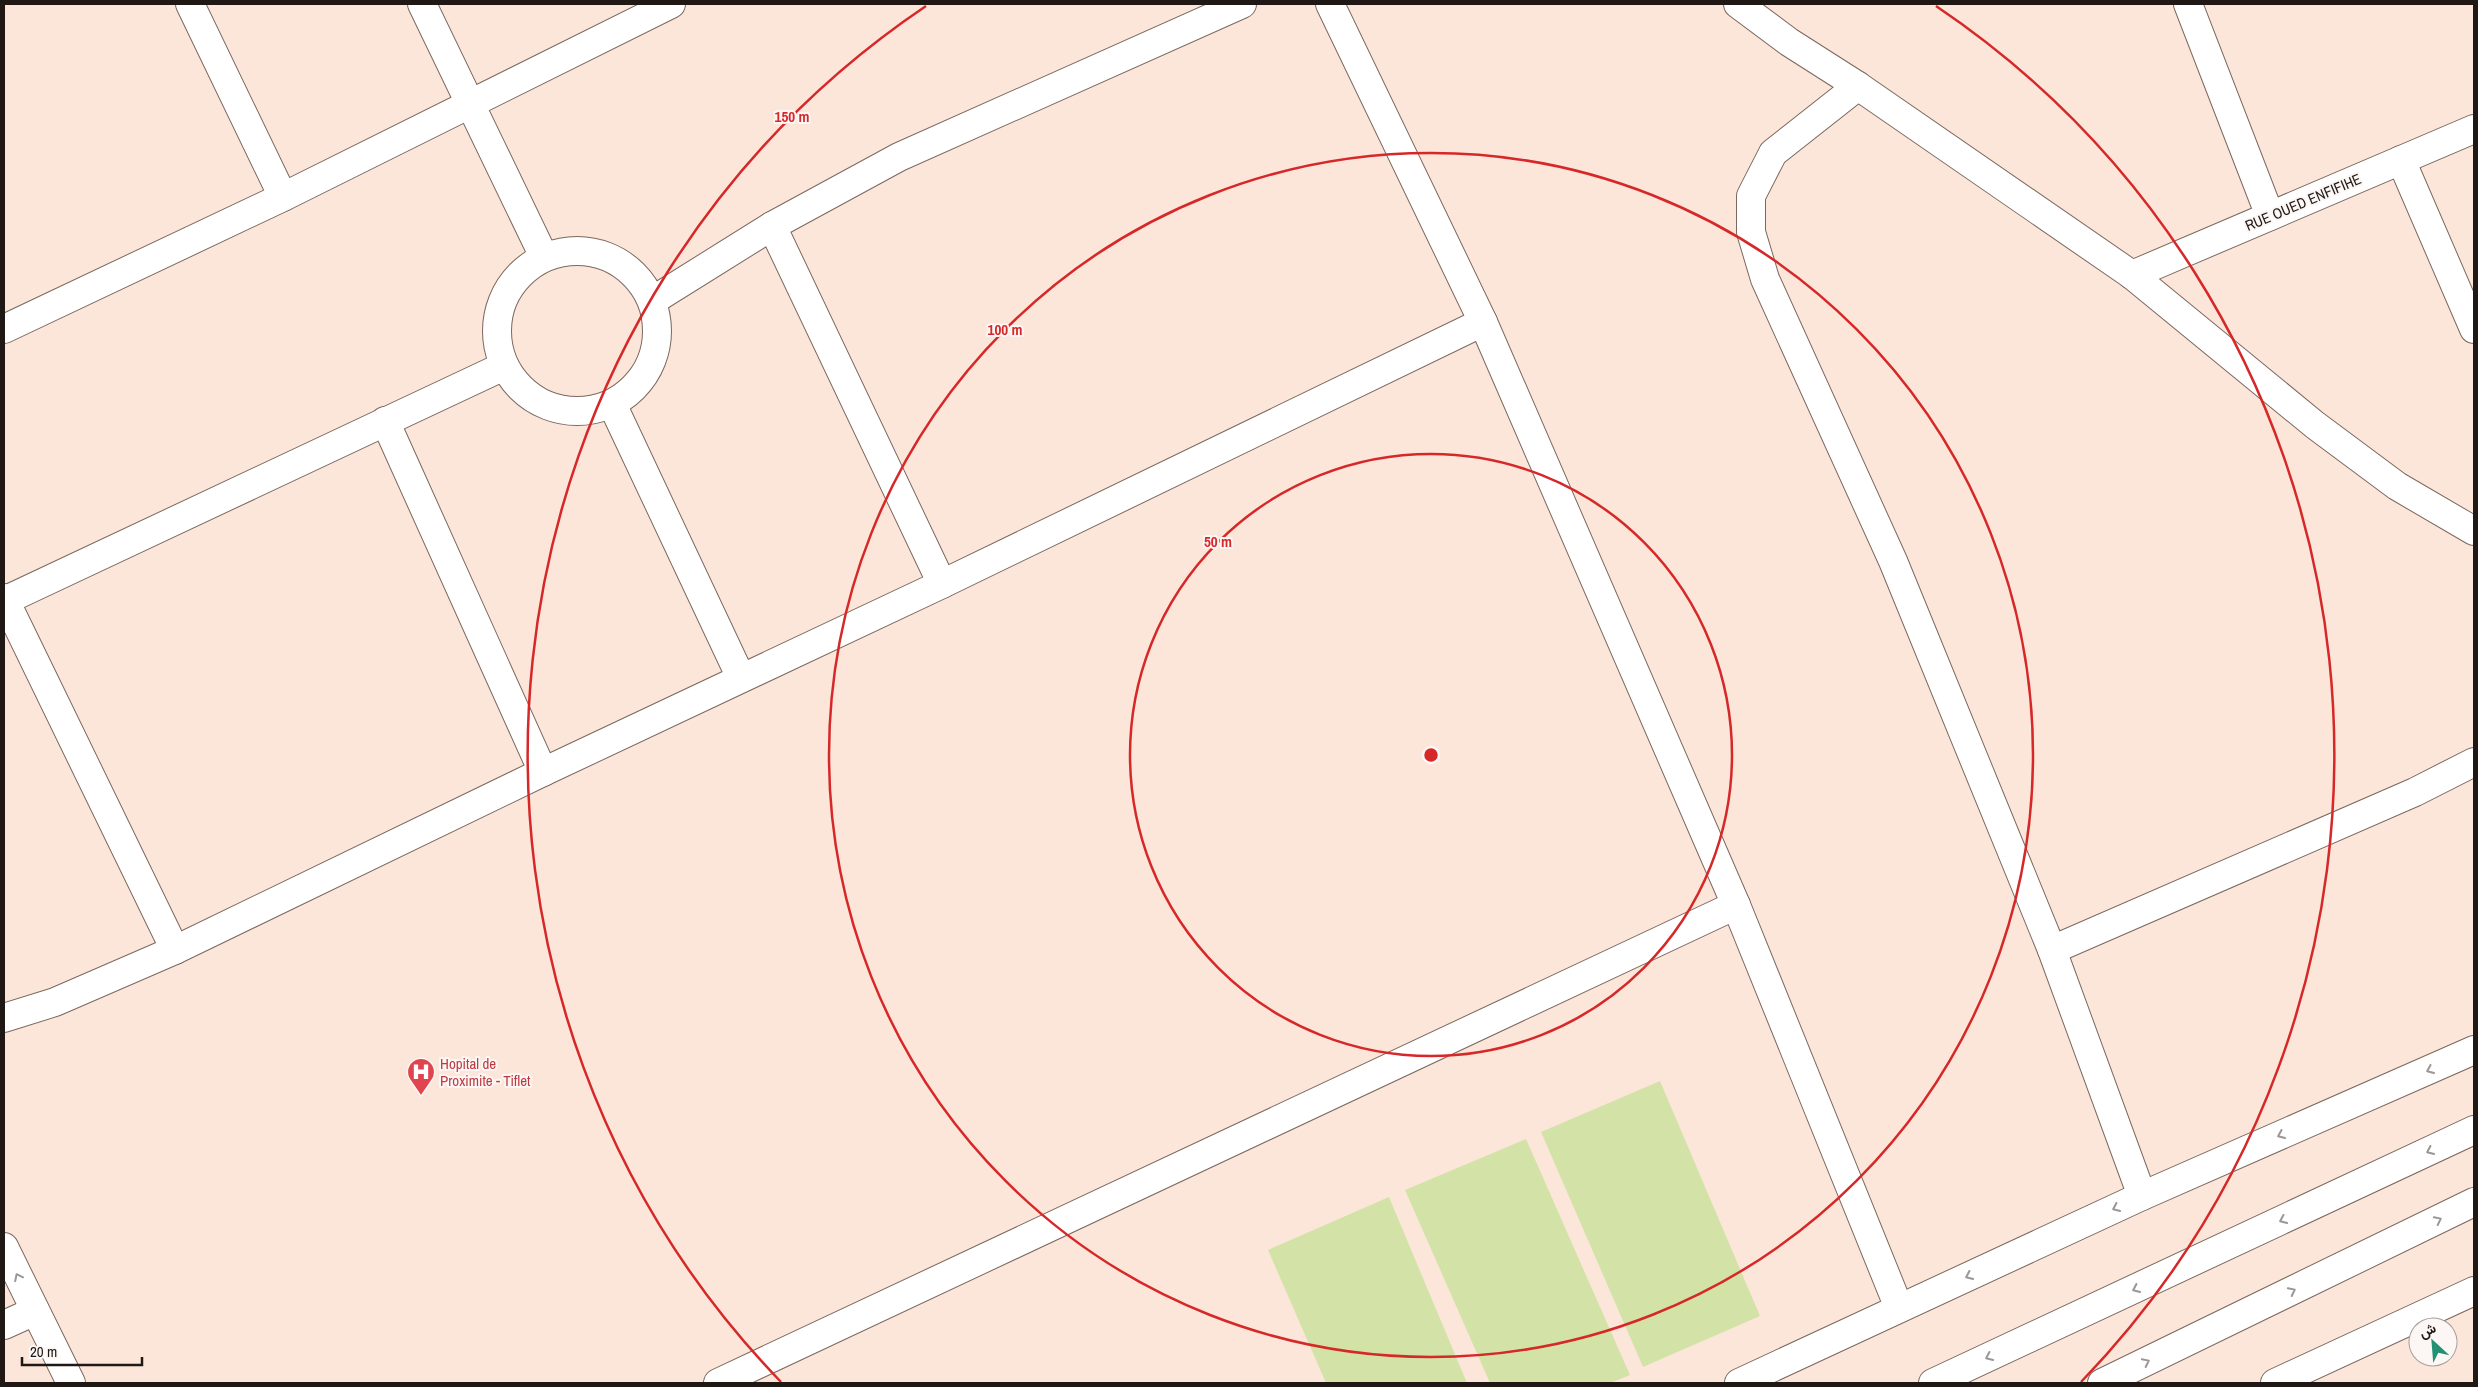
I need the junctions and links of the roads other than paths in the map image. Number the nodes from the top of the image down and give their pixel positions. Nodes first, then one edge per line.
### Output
1 (190, 4) edge
2 (422, 4) edge
3 (1242, 4) edge
4 (1330, 4) edge
5 (1738, 4) edge
6 (2188, 4) edge
7 (665, 5) edge
8 (1858, 86) junction
9 (469, 103) junction
10 (2474, 129) edge
11 (2401, 160) junction
12 (283, 197) junction
13 (2270, 216) junction
14 (772, 226) junction
15 (544, 257) junction
16 (2132, 275) junction
17 (652, 301) junction
18 (1483, 322) junction
19 (4, 329) edge
20 (2474, 329) edge
21 (504, 366) junction
22 (613, 406) junction
23 (385, 422) junction
24 (2474, 531) edge
25 (942, 584) junction
26 (4, 600) edge
27 (741, 678) junction
28 (2474, 762) edge
29 (543, 772) junction
30 (1736, 905) junction
31 (175, 950) junction
32 (2052, 950) junction
33 (4, 1018) edge
34 (2474, 1050) edge
35 (2474, 1130) edge
36 (2142, 1196) junction
37 (2474, 1202) edge
38 (4, 1247) edge
39 (2474, 1291) edge
40 (1899, 1308) junction
41 (35, 1311) junction
42 (4, 1325) edge
43 (71, 1383) edge
44 (718, 1383) edge
45 (1739, 1383) edge
46 (1933, 1383) edge
47 (2102, 1383) edge
48 (2275, 1383) edge

1 - 12 street
2 - 9 street
3 - 14 street
4 - 18 street
5 - 8 street
6 - 13 street
7 - 9 street
8 - 16 street
8 - 32 street
9 - 12 street
9 - 15 street
10 - 11 street, RUE OUED ENFIFIHE
11 - 13 street, RUE OUED ENFIFIHE
11 - 20 street
12 - 19 street
13 - 16 street, RUE OUED ENFIFIHE
14 - 17 street
14 - 25 street
15 - 17 street
15 - 21 street
16 - 24 street
17 - 22 street
18 - 25 street
18 - 30 street
21 - 22 street
21 - 23 street
22 - 27 street
23 - 26 street
23 - 29 street
25 - 27 street
26 - 31 street
27 - 29 street
28 - 32 street
29 - 31 street
30 - 40 street
30 - 44 street
31 - 33 street
32 - 36 street
34 -> 36 street
35 -> 46 street
36 -> 40 street
47 -> 37 street
41 -> 38 street
39 - 48 street
40 - 45 street
41 - 42 street
41 - 43 street

